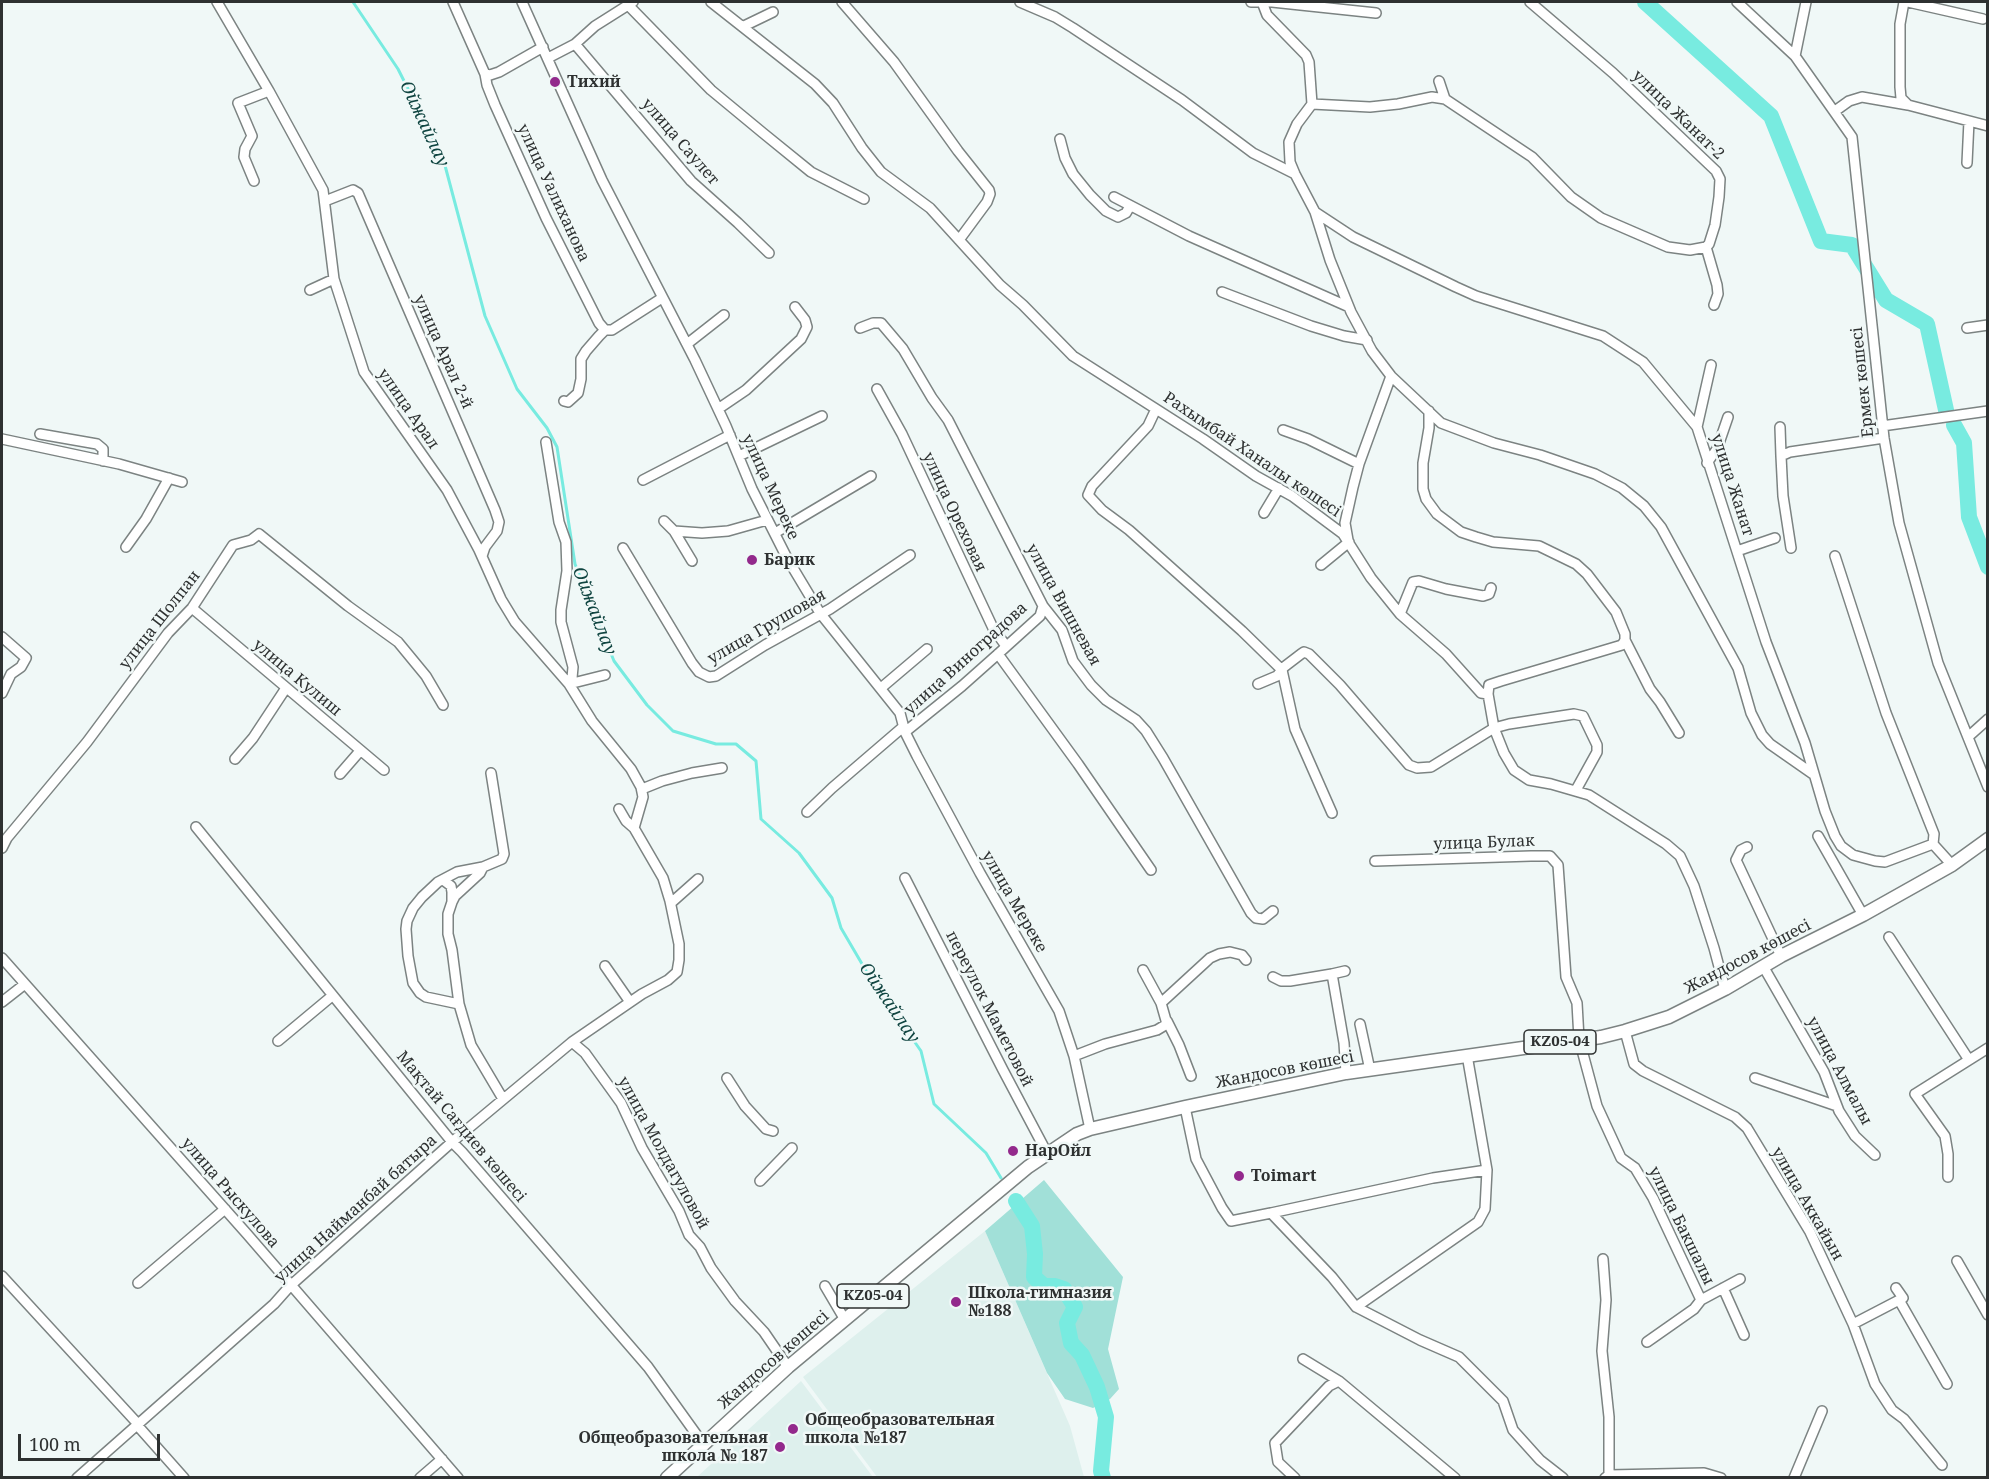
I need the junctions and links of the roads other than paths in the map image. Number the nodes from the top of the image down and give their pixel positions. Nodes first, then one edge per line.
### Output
1 (217, 2) edge
2 (453, 2) edge
3 (522, 2) edge
4 (711, 2) edge
5 (842, 2) edge
6 (1020, 2) edge
7 (1258, 2) edge
8 (1530, 2) edge
9 (1737, 2) edge
10 (1806, 2) edge
11 (1906, 2) edge
12 (631, 4) edge
13 (773, 12) dead end
14 (1376, 14) dead end
15 (1983, 19) dead end
16 (744, 27) junction
17 (575, 44) junction
18 (543, 47) junction
19 (1796, 56) junction
20 (548, 58) junction
21 (485, 74) junction
22 (1440, 81) dead end
23 (269, 91) junction
24 (1445, 99) junction
25 (1312, 104) junction
26 (1908, 105) junction
27 (1836, 111) junction
28 (1969, 121) junction
29 (1988, 126) edge
30 (1060, 139) dead end
31 (1967, 163) dead end
32 (1295, 174) junction
33 (254, 181) dead end
34 (1114, 197) dead end
35 (864, 199) dead end
36 (324, 201) junction
37 (1130, 206) junction
38 (1316, 212) junction
39 (959, 240) junction
40 (1706, 247) junction
41 (768, 253) dead end
42 (334, 279) junction
43 (310, 290) dead end
44 (1222, 292) dead end
45 (662, 298) junction
46 (1714, 305) dead end
47 (795, 307) dead end
48 (1349, 307) junction
49 (724, 315) dead end
50 (1988, 325) edge
51 (602, 327) junction
52 (860, 328) dead end
53 (1967, 328) dead end
54 (1367, 340) junction
55 (687, 344) junction
56 (1711, 365) dead end
57 (1391, 376) junction
58 (877, 389) dead end
59 (564, 401) dead end
60 (718, 409) junction
61 (1156, 409) junction
62 (1429, 411) junction
63 (1988, 411) edge
64 (822, 416) dead end
65 (1728, 417) dead end
66 (1882, 426) junction
67 (1697, 427) junction
68 (1779, 427) dead end
69 (1283, 430) dead end
70 (40, 434) dead end
71 (730, 435) junction
72 (1884, 438) junction
73 (2, 439) edge
74 (546, 442) dead end
75 (739, 456) junction
76 (1780, 456) junction
77 (103, 461) junction
78 (1707, 463) junction
79 (1359, 464) junction
80 (871, 476) dead end
81 (169, 478) junction
82 (643, 480) dead end
83 (182, 482) dead end
84 (1279, 488) junction
85 (1264, 513) dead end
86 (767, 520) junction
87 (664, 521) dead end
88 (674, 531) junction
89 (702, 532) junction
90 (775, 533) junction
91 (1775, 538) dead end
92 (1349, 541) junction
93 (126, 547) dead end
94 (623, 548) dead end
95 (1791, 548) dead end
96 (686, 551) junction
97 (1737, 551) junction
98 (910, 555) dead end
99 (482, 556) junction
100 (1835, 556) dead end
101 (692, 561) dead end
102 (1321, 565) dead end
103 (1491, 588) dead end
104 (1043, 606) junction
105 (192, 608) junction
106 (820, 613) junction
107 (1400, 615) junction
108 (2, 637) edge
109 (1006, 646) junction
110 (1625, 646) junction
111 (927, 650) dead end
112 (998, 654) junction
113 (1282, 670) junction
114 (605, 675) dead end
115 (569, 684) junction
116 (1258, 684) dead end
117 (286, 688) junction
118 (881, 688) junction
119 (2, 693) edge
120 (1488, 694) junction
121 (443, 705) dead end
122 (1988, 719) edge
123 (1494, 728) junction
124 (904, 730) junction
125 (1679, 733) dead end
126 (1968, 737) junction
127 (360, 751) junction
128 (235, 759) dead end
129 (1598, 767) dead end
130 (722, 768) dead end
131 (384, 770) dead end
132 (491, 773) dead end
133 (340, 774) dead end
134 (1814, 774) junction
135 (1586, 775) junction
136 (1988, 787) edge
137 (642, 789) junction
138 (1576, 790) junction
139 (619, 809) dead end
140 (807, 812) dead end
141 (1332, 813) dead end
142 (196, 826) dead end
143 (634, 828) junction
144 (1818, 836) dead end
145 (1988, 839) edge
146 (1933, 844) junction
147 (1747, 847) dead end
148 (2, 848) edge
149 (1375, 861) dead end
150 (1952, 865) junction
151 (483, 867) junction
152 (1151, 870) dead end
153 (905, 878) dead end
154 (698, 879) dead end
155 (443, 880) junction
156 (452, 902) junction
157 (671, 903) junction
158 (1273, 911) dead end
159 (1863, 915) junction
160 (1888, 937) dead end
161 (1781, 956) junction
162 (2, 958) edge
163 (1246, 960) dead end
164 (605, 966) dead end
165 (1763, 966) junction
166 (1143, 970) dead end
167 (1345, 971) dead end
168 (1332, 974) junction
169 (1273, 977) dead end
170 (25, 984) junction
171 (1725, 989) junction
172 (332, 996) junction
173 (2, 1002) edge
174 (630, 1002) junction
175 (1161, 1003) junction
176 (459, 1004) junction
177 (1360, 1023) dead end
178 (1167, 1026) junction
179 (1625, 1031) junction
180 (1580, 1039) junction
181 (278, 1041) dead end
182 (572, 1042) junction
183 (1988, 1048) edge
184 (1467, 1055) junction
185 (1074, 1056) junction
186 (1969, 1060) junction
187 (1370, 1070) junction
188 (1346, 1073) junction
189 (1191, 1076) dead end
190 (727, 1078) dead end
191 (1755, 1078) dead end
192 (503, 1100) junction
193 (1837, 1106) junction
194 (1185, 1107) junction
195 (1090, 1129) junction
196 (773, 1131) dead end
197 (452, 1142) junction
198 (792, 1148) dead end
199 (1047, 1153) junction
200 (1875, 1155) dead end
201 (1487, 1170) junction
202 (1948, 1177) dead end
203 (760, 1181) dead end
204 (225, 1209) junction
205 (1271, 1213) junction
206 (1602, 1259) dead end
207 (1957, 1261) dead end
208 (2, 1276) edge
209 (1740, 1279) dead end
210 (138, 1283) dead end
211 (290, 1286) junction
212 (825, 1286) dead end
213 (1723, 1288) junction
214 (1896, 1288) dead end
215 (1899, 1299) junction
216 (1701, 1300) junction
217 (1356, 1307) junction
218 (1988, 1315) edge
219 (845, 1320) junction
220 (1853, 1324) junction
221 (1744, 1335) dead end
222 (1647, 1342) dead end
223 (1303, 1359) dead end
224 (788, 1367) junction
225 (1339, 1382) junction
226 (1947, 1383) dead end
227 (1821, 1411) dead end
228 (138, 1425) junction
229 (704, 1445) junction
230 (442, 1459) junction
231 (1941, 1465) dead end
232 (1607, 1476) edge
233 (77, 1478) edge
234 (184, 1478) edge
235 (420, 1478) edge
236 (458, 1478) edge
237 (667, 1478) edge
238 (1295, 1478) edge
239 (1455, 1478) edge
240 (1563, 1478) edge
241 (1621, 1478) edge
242 (1721, 1478) edge
243 (1794, 1478) edge

1 - 23 street, улица Арал
2 - 21 street, улица Уалиханова
3 - 18 street, улица Мереке
4 - 16 street, Рахымбай Ханалы көшесі
5 - 39 street
6 - 32 street
7 - 14 street
7 - 25 street
8 - 40 street, улица Жанат-2
9 - 19 street, Ермек көшесі
10 - 19 street
11 - 15 street
11 - 26 street
12 - 17 street
12 - 35 street
13 - 16 street
16 - 39 street, Рахымбай Ханалы көшесі
17 - 20 street
17 - 41 street, улица Саулет
18 - 20 street, улица Мереке
18 - 21 street
19 - 27 street, Ермек көшесі
20 - 45 street, улица Мереке
21 - 51 street, улица Уалиханова
22 - 24 street
23 - 33 street
23 - 36 street, улица Арал
24 - 25 street
24 - 40 street
25 - 32 street
26 - 27 street
26 - 28 street
27 - 66 street, Ермек көшесі
28 - 29 street
28 - 31 street
30 - 37 street
32 - 38 street
34 - 37 street
36 - 42 street, улица Арал
36 - 99 street, улица Арал 2-й
37 - 48 street
38 - 48 street
38 - 67 street, улица Жанат
39 - 61 street, Рахымбай Ханалы көшесі
40 - 46 street
42 - 43 street
42 - 99 street, улица Арал
44 - 54 street
45 - 51 street
45 - 55 street, улица Мереке
47 - 60 street
48 - 54 street
49 - 55 street
50 - 53 street
51 - 59 street
52 - 104 street, улица Вишневая
54 - 57 street
55 - 60 street, улица Мереке
56 - 67 street
57 - 62 street
57 - 79 street
58 - 109 street, улица Ореховая
60 - 71 street, улица Мереке
61 - 84 street, Рахымбай Ханалы көшесі
61 - 113 street
62 - 110 street
62 - 134 street
63 - 66 street
64 - 75 street
65 - 78 street
66 - 72 street, Ермек көшесі
67 - 78 street, улица Жанат
68 - 76 street
69 - 79 street
70 - 77 street
71 - 75 street, улица Мереке
71 - 82 street
72 - 76 street
72 - 126 street, Ермек көшесі
73 - 77 street
74 - 115 street
75 - 86 street, улица Мереке
76 - 95 street
77 - 81 street
78 - 97 street, улица Жанат
79 - 92 street
80 - 90 street
81 - 83 street
81 - 93 street
84 - 85 street
84 - 92 street, Рахымбай Ханалы көшесі
86 - 89 street
86 - 90 street, улица Мереке
87 - 88 street
88 - 89 street
88 - 96 street
89 - 96 street
90 - 106 street, улица Мереке
91 - 97 street
92 - 102 street
92 - 107 street, Рахымбай Ханалы көшесі
94 - 106 street, улица Грушовая
96 - 101 street
97 - 134 street, улица Жанат
98 - 106 street, улица Грушовая
99 - 115 street, улица Арал
100 - 146 street
103 - 107 street
104 - 109 street, улица Виноградова
104 - 158 street, улица Вишневая
105 - 117 street, улица Кулиш
105 - 121 street, улица Шолпан
105 - 148 street, улица Шолпан
106 - 118 street, улица Мереке
107 - 120 street, Рахымбай Ханалы көшесі
108 - 119 street
109 - 112 street, улица Виноградова
110 - 120 street
110 - 125 street
111 - 118 street
112 - 124 street, улица Виноградова
112 - 152 street
113 - 116 street
113 - 123 street
113 - 141 street
114 - 115 street
115 - 137 street, улица Арал
117 - 127 street, улица Кулиш
117 - 128 street
118 - 124 street, улица Мереке
120 - 123 street
122 - 126 street
123 - 135 street
123 - 138 street
124 - 140 street, улица Виноградова
124 - 185 street, улица Мереке
126 - 136 street, Ермек көшесі
127 - 131 street, улица Кулиш
127 - 133 street
129 - 135 street
130 - 137 street
132 - 151 street
134 - 146 street, улица Жанат
135 - 138 street
137 - 143 street
138 - 171 street
139 - 143 street
142 - 172 street, Мақтай Сағдиев көшесі
143 - 157 street
144 - 159 street
145 - 150 main road, Жандосов көшесі / KZ05-04
146 - 150 street
147 - 161 street
149 - 180 street, улица Булак
150 - 159 main road, Жандосов көшесі / KZ05-04
151 - 155 street
151 - 156 street
153 - 199 street, переулок Маметовой
154 - 157 street
155 - 156 street
155 - 176 street
156 - 176 street
157 - 174 street, улица Найманбай батыра
159 - 161 main road, Жандосов көшесі / KZ05-04
160 - 186 street
161 - 165 main road, Жандосов көшесі / KZ05-04
162 - 170 street, улица Рыскулова
163 - 175 street
164 - 174 street
165 - 171 main road, Жандосов көшесі / KZ05-04
165 - 193 street, улица Алмалы
166 - 175 street
167 - 168 street
168 - 169 street
168 - 188 street
170 - 173 street
170 - 204 street, улица Рыскулова
171 - 179 main road, Жандосов көшесі / KZ05-04
172 - 181 street
172 - 197 street, Мақтай Сағдиев көшесі
174 - 182 street, улица Найманбай батыра
175 - 178 street
176 - 192 street
177 - 187 street
178 - 185 street
178 - 189 street
179 - 180 main road, Жандосов көшесі / KZ05-04
179 - 220 street, улица Аккайын
180 - 184 main road, Жандосов көшесі / KZ05-04
180 - 216 street, улица Бакшалы
182 - 192 street, улица Найманбай батыра
182 - 224 street, улица Молдагуловой
183 - 186 street
184 - 187 main road, Жандосов көшесі / KZ05-04
184 - 201 street
185 - 195 street, улица Мереке
186 - 202 street
187 - 188 main road, Жандосов көшесі / KZ05-04
188 - 194 main road, Жандосов көшесі / KZ05-04
190 - 196 street
191 - 193 street
192 - 197 street, улица Найманбай батыра
193 - 200 street, улица Алмалы
194 - 195 main road, Жандосов көшесі / KZ05-04
194 - 205 street
195 - 199 main road, Жандосов көшесі / KZ05-04
197 - 211 street, улица Найманбай батыра
197 - 229 street, Мақтай Сағдиев көшесі
198 - 203 street
199 - 219 main road, Жандосов көшесі / KZ05-04
201 - 205 street
201 - 217 street
204 - 210 street
204 - 211 street, улица Рыскулова
205 - 217 street
206 - 232 street
207 - 218 street
208 - 228 street
209 - 213 street
211 - 228 street, улица Найманбай батыра
211 - 230 street, улица Рыскулова
212 - 219 street
213 - 216 street
213 - 221 street
214 - 215 street
215 - 220 street
215 - 226 street
216 - 222 street, улица Бакшалы
217 - 240 street
219 - 224 main road, Жандосов көшесі / KZ05-04
220 - 231 street, улица Аккайын
223 - 225 street
224 - 229 main road, Жандосов көшесі / KZ05-04
225 - 238 street
225 - 239 street
227 - 243 street
228 - 233 street, улица Найманбай батыра
228 - 234 street
229 - 237 main road, Жандосов көшесі / KZ05-04
230 - 235 street
230 - 236 street, улица Рыскулова
232 - 241 street
232 - 242 street

